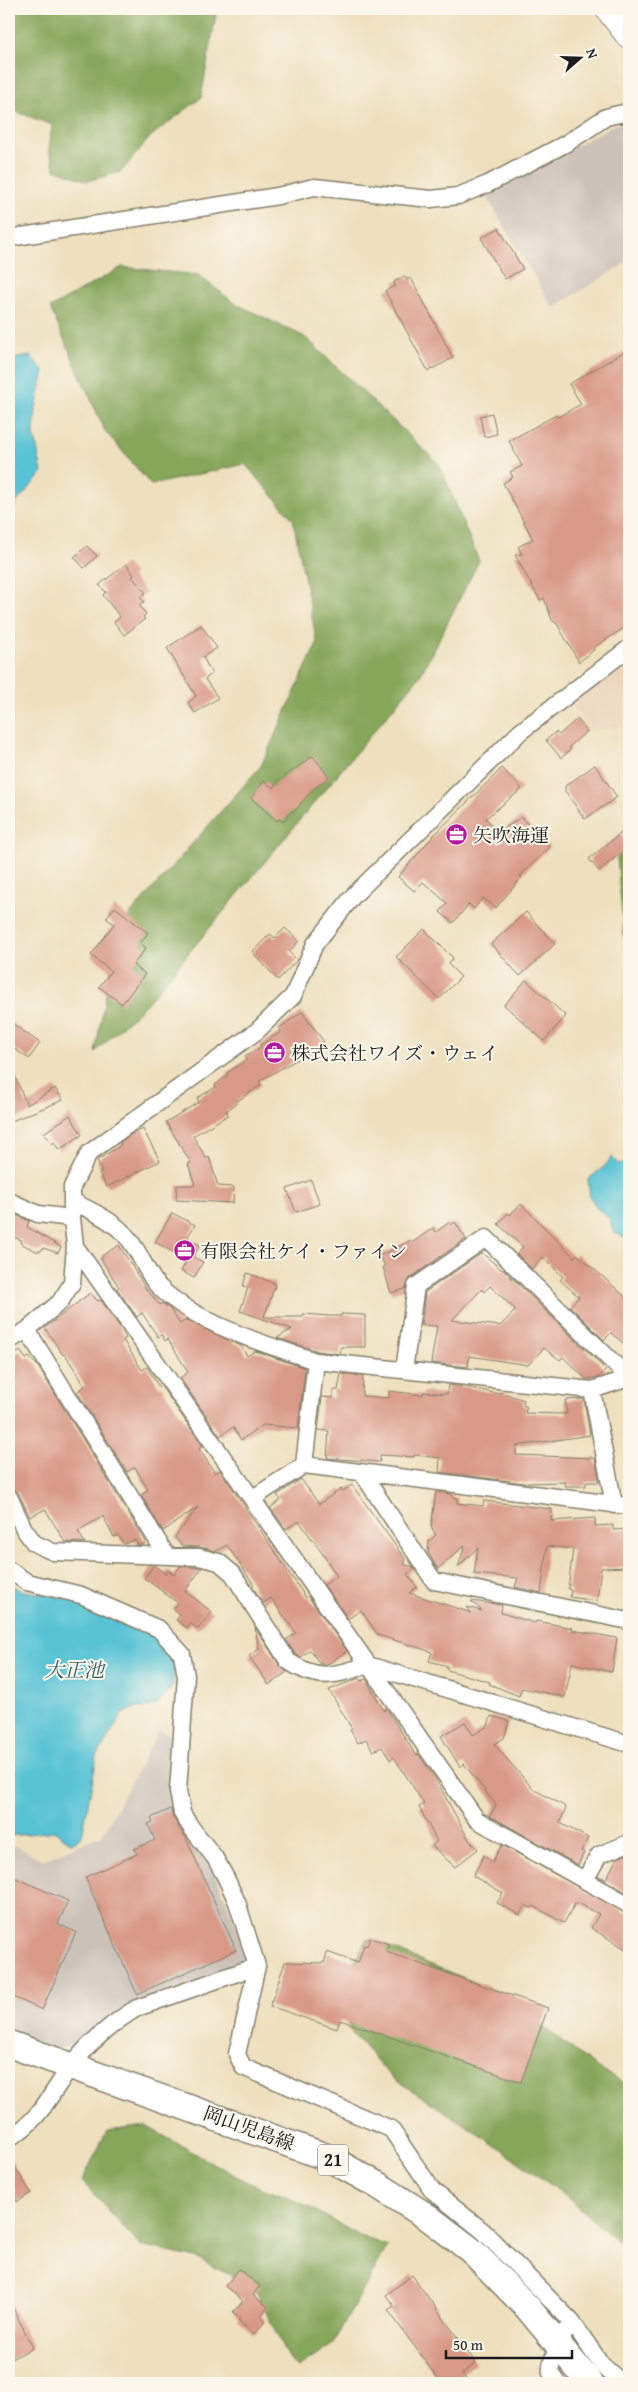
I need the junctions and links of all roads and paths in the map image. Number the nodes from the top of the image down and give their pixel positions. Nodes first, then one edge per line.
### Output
1 (610, 9) edge
2 (629, 34) edge
3 (629, 116) edge
4 (9, 238) edge
5 (629, 648) edge
6 (72, 1200) junction
7 (9, 1201) edge
8 (72, 1218) junction
9 (75, 1246) junction
10 (27, 1330) junction
11 (9, 1341) edge
12 (316, 1361) junction
13 (404, 1370) junction
14 (629, 1378) edge
15 (592, 1390) junction
16 (304, 1465) junction
17 (362, 1473) junction
18 (9, 1497) edge
19 (253, 1498) junction
20 (622, 1505) edge
21 (167, 1556) junction
22 (9, 1570) edge
23 (629, 1621) edge
24 (368, 1665) junction
25 (629, 1744) edge
26 (629, 1844) edge
27 (585, 1880) junction
28 (629, 1905) edge
29 (257, 1966) junction
30 (9, 2044) edge
31 (71, 2066) junction
32 (9, 2138) edge
33 (572, 2322) junction
34 (559, 2344) junction
35 (558, 2383) edge
36 (590, 2383) edge
37 (622, 2383) edge

1 - 2 highway
3 - 4 street
5 - 6 street
6 - 8 street
6 - 12 street
7 - 8 street
8 - 9 street
9 - 10 street
9 - 19 street
10 - 11 street
10 - 21 street
12 - 13 street
12 - 16 street
13 - 14 street
13 - 15 street
14 - 15 street
15 - 20 street
16 - 17 street
16 - 19 street
17 - 20 street
17 - 23 street
18 - 21 street
19 - 24 street
21 - 24 street
22 - 29 street
24 - 25 street
24 - 27 street
26 - 27 street
27 - 28 street
29 - 31 street
29 - 33 street
30 - 31 main road, 岡山児島線 / 21
31 - 32 street
31 - 34 main road, 岡山児島線 / 21
33 - 34 street
33 - 37 street
34 - 35 street
34 - 36 main road, 岡山児島線 / 21

